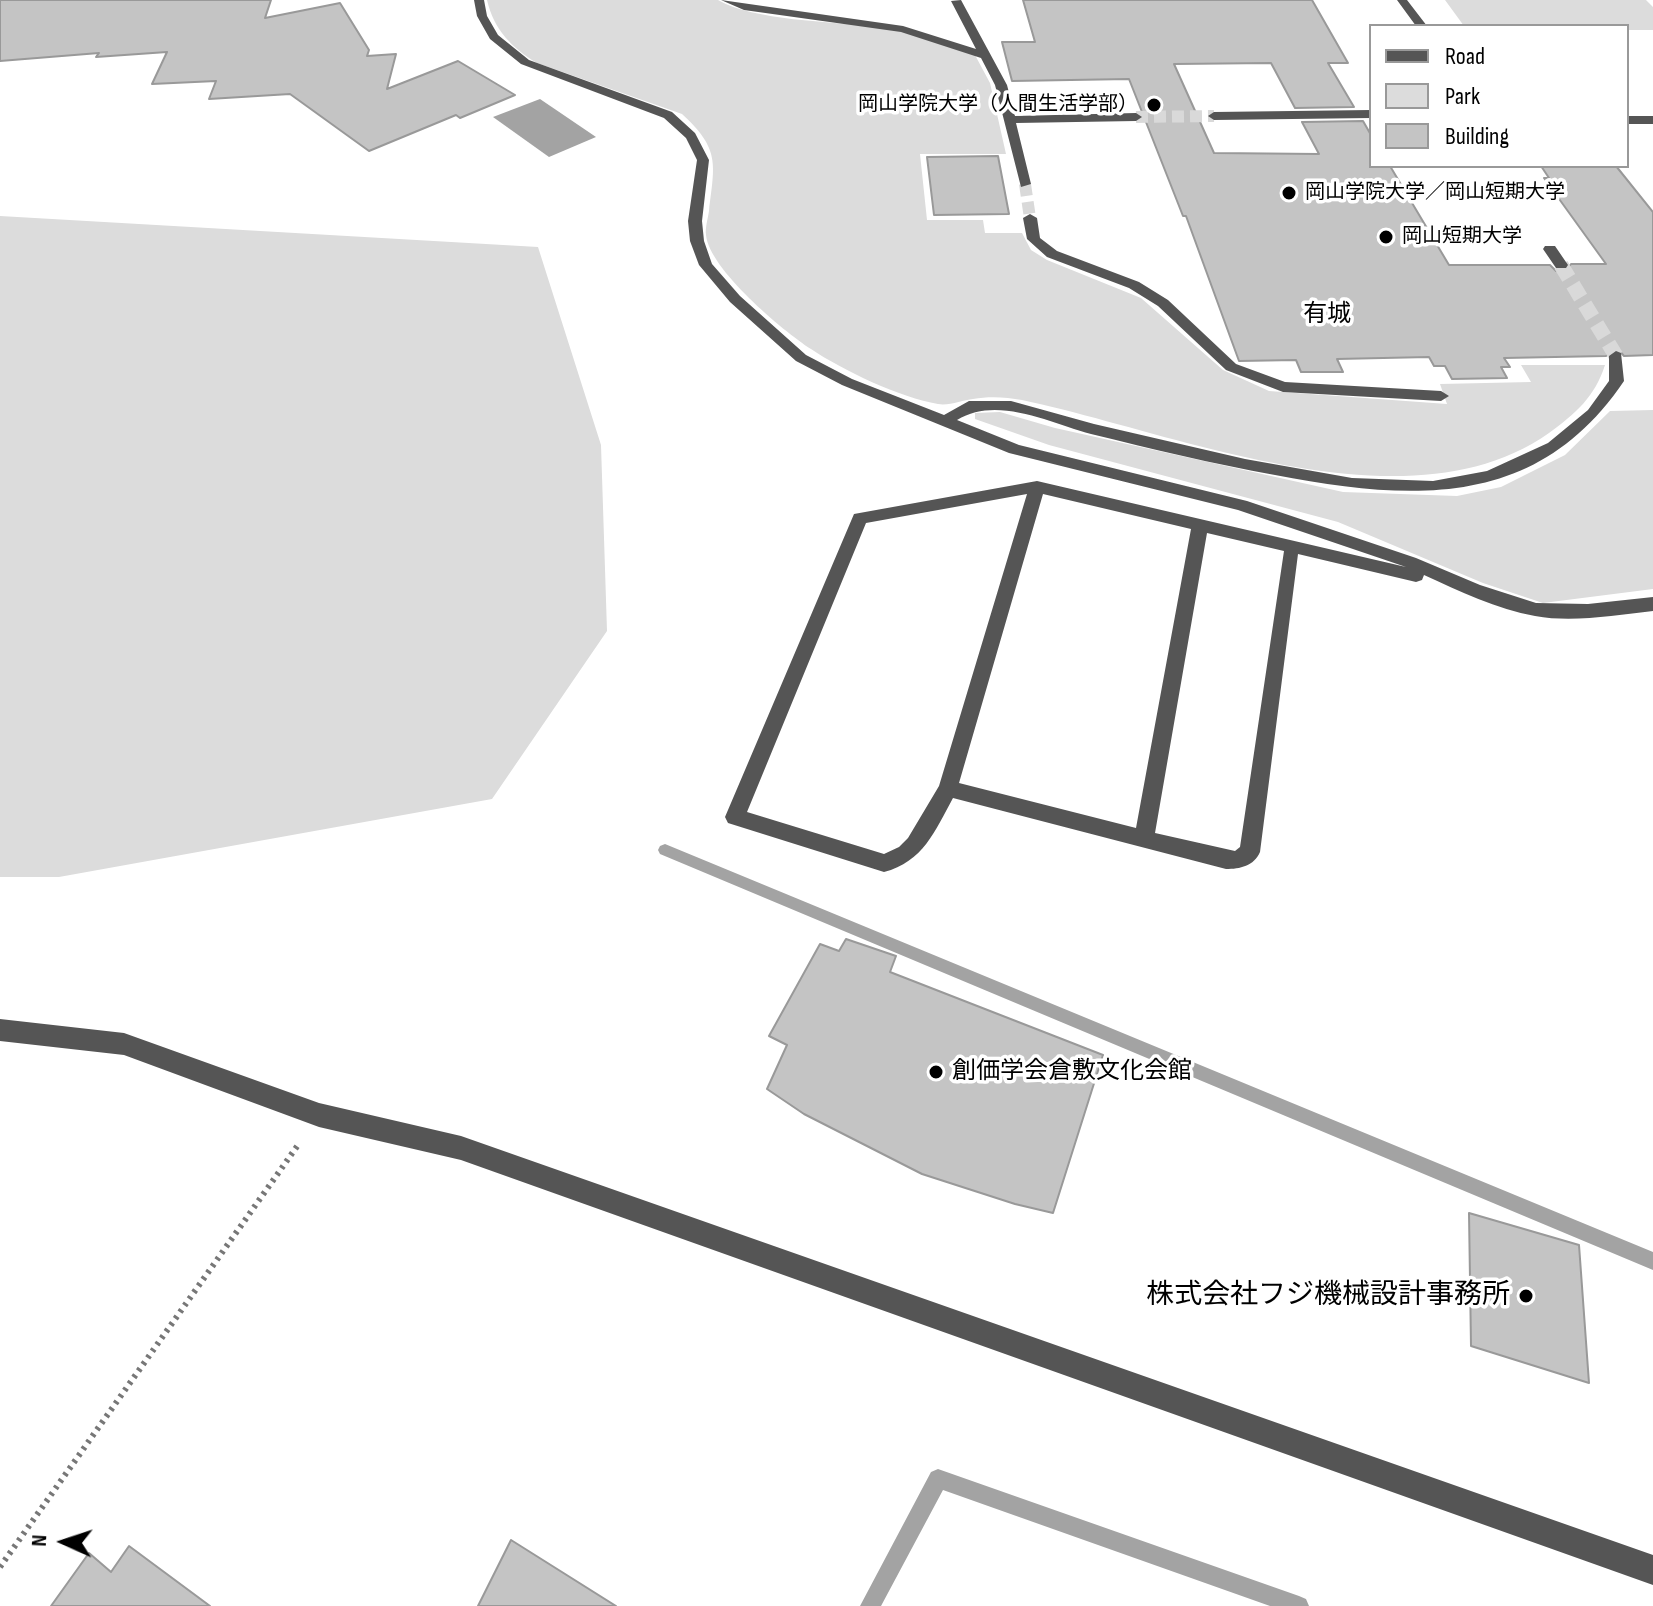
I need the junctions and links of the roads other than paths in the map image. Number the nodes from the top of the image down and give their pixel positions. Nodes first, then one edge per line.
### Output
1 (479, 0) edge
2 (726, 0) edge
3 (1402, 0) edge
4 (956, 1) edge
5 (1420, 24) edge
6 (986, 56) junction
7 (1369, 114) edge
8 (1214, 116) tunnel mouth
9 (1136, 117) tunnel mouth
10 (1011, 120) junction
11 (1629, 120) edge
12 (1653, 120) edge
13 (1025, 184) tunnel mouth
14 (1030, 218) tunnel mouth
15 (1550, 249) dead end
16 (1561, 265) tunnel mouth
17 (1616, 356) tunnel mouth
18 (1441, 396) dead end
19 (945, 421) junction
20 (1037, 487) junction
21 (1200, 524) junction
22 (1290, 555) dead end
23 (1474, 590) junction
24 (1653, 604) edge
25 (948, 788) junction
26 (1144, 839) junction
27 (0, 1030) edge
28 (1653, 1570) edge

1 - 19 street
2 - 6 street
3 - 5 street
4 - 6 street
6 - 10 street
7 - 8 street
9 - 10 street
10 - 13 street
11 - 12 street
14 - 18 street
15 - 16 street
17 - 19 street
19 - 23 street
20 - 21 street
20 - 25 street
20 - 25 street
21 - 23 street
21 - 26 street
22 - 26 street
23 - 24 street
25 - 26 street
27 - 28 street

